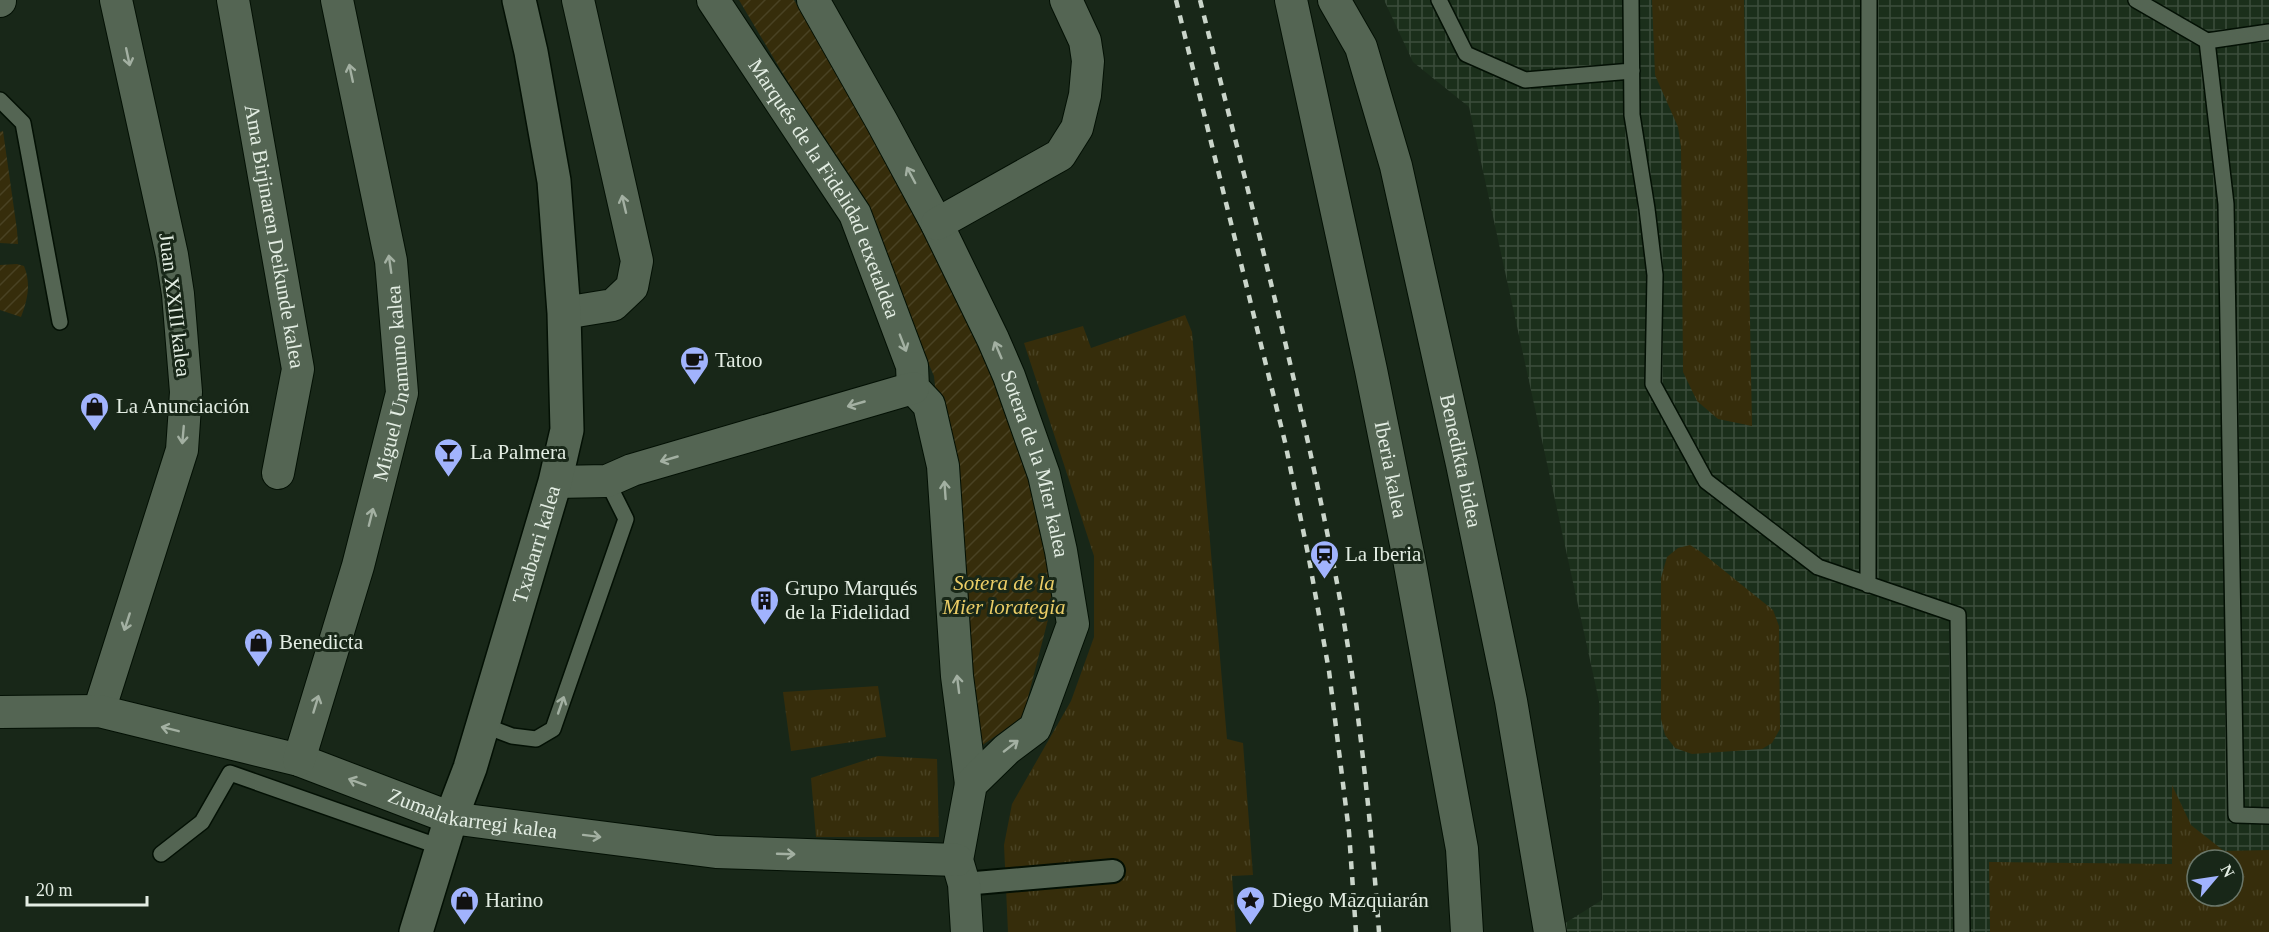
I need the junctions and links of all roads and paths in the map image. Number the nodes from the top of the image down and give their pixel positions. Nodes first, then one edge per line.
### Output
1 (116, 0) edge
2 (233, 0) edge
3 (337, 0) edge
4 (519, 0) edge
5 (578, 0) edge
6 (712, 0) edge
7 (813, 0) edge
8 (1066, 0) edge
9 (1291, 0) edge
10 (1314, 0) edge
11 (1334, 0) edge
12 (1439, 0) edge
13 (1631, 0) edge
14 (1869, 0) edge
15 (2136, 0) edge
16 (2269, 32) edge
17 (2207, 41) junction
18 (1299, 45) junction
19 (1632, 71) junction
20 (0, 100) edge
21 (937, 224) junction
22 (564, 313) junction
23 (60, 322) dead end
24 (913, 388) junction
25 (278, 473) dead end
26 (607, 481) junction
27 (555, 482) junction
28 (1868, 585) junction
29 (99, 711) junction
30 (0, 712) edge
31 (483, 725) junction
32 (299, 760) junction
33 (971, 784) junction
34 (2269, 816) edge
35 (447, 833) junction
36 (161, 854) dead end
37 (961, 872) junction
38 (1113, 872) dead end
39 (416, 932) edge
40 (967, 932) edge
41 (1467, 932) edge
42 (1550, 932) edge
43 (1962, 932) edge

1 -> 29 street, Juan XXIII kalea
2 - 25 street, Ama Birjinaren Deikunde kalea
32 -> 3 street, Miguel Unamuno kalea
4 - 22 street, Txabarri kalea
22 -> 5 street
6 -> 24 street, Marqués de la Fidelidad etxetaldea
21 -> 7 street, Sotera de la Mier kalea
8 - 21 street
9 - 18 street, Iberia kalea
10 - 18 street, Iberia kalea
11 - 42 street, Benedikta bidea
12 - 19 lane
13 - 19 lane
14 - 28 lane
15 - 17 lane
16 - 17 lane
17 - 34 lane
18 - 41 street, Iberia kalea
19 - 28 lane
20 - 23 lane
33 -> 21 street, Sotera de la Mier kalea
22 - 27 street, Txabarri kalea
24 -> 26 street
33 -> 24 street, Marqués de la Fidelidad etxetaldea
26 - 27 street
31 -> 26 lane
27 - 31 street, Txabarri kalea
28 - 43 lane
29 - 30 street, Zumalakarregi kalea
32 -> 29 street, Zumalakarregi kalea
31 - 35 street, Txabarri kalea
35 -> 32 street, Zumalakarregi kalea
33 - 37 street
35 - 36 lane
35 -> 37 street, Zumalakarregi kalea
35 - 39 street, Txabarri kalea
37 - 38 street
37 - 40 street

